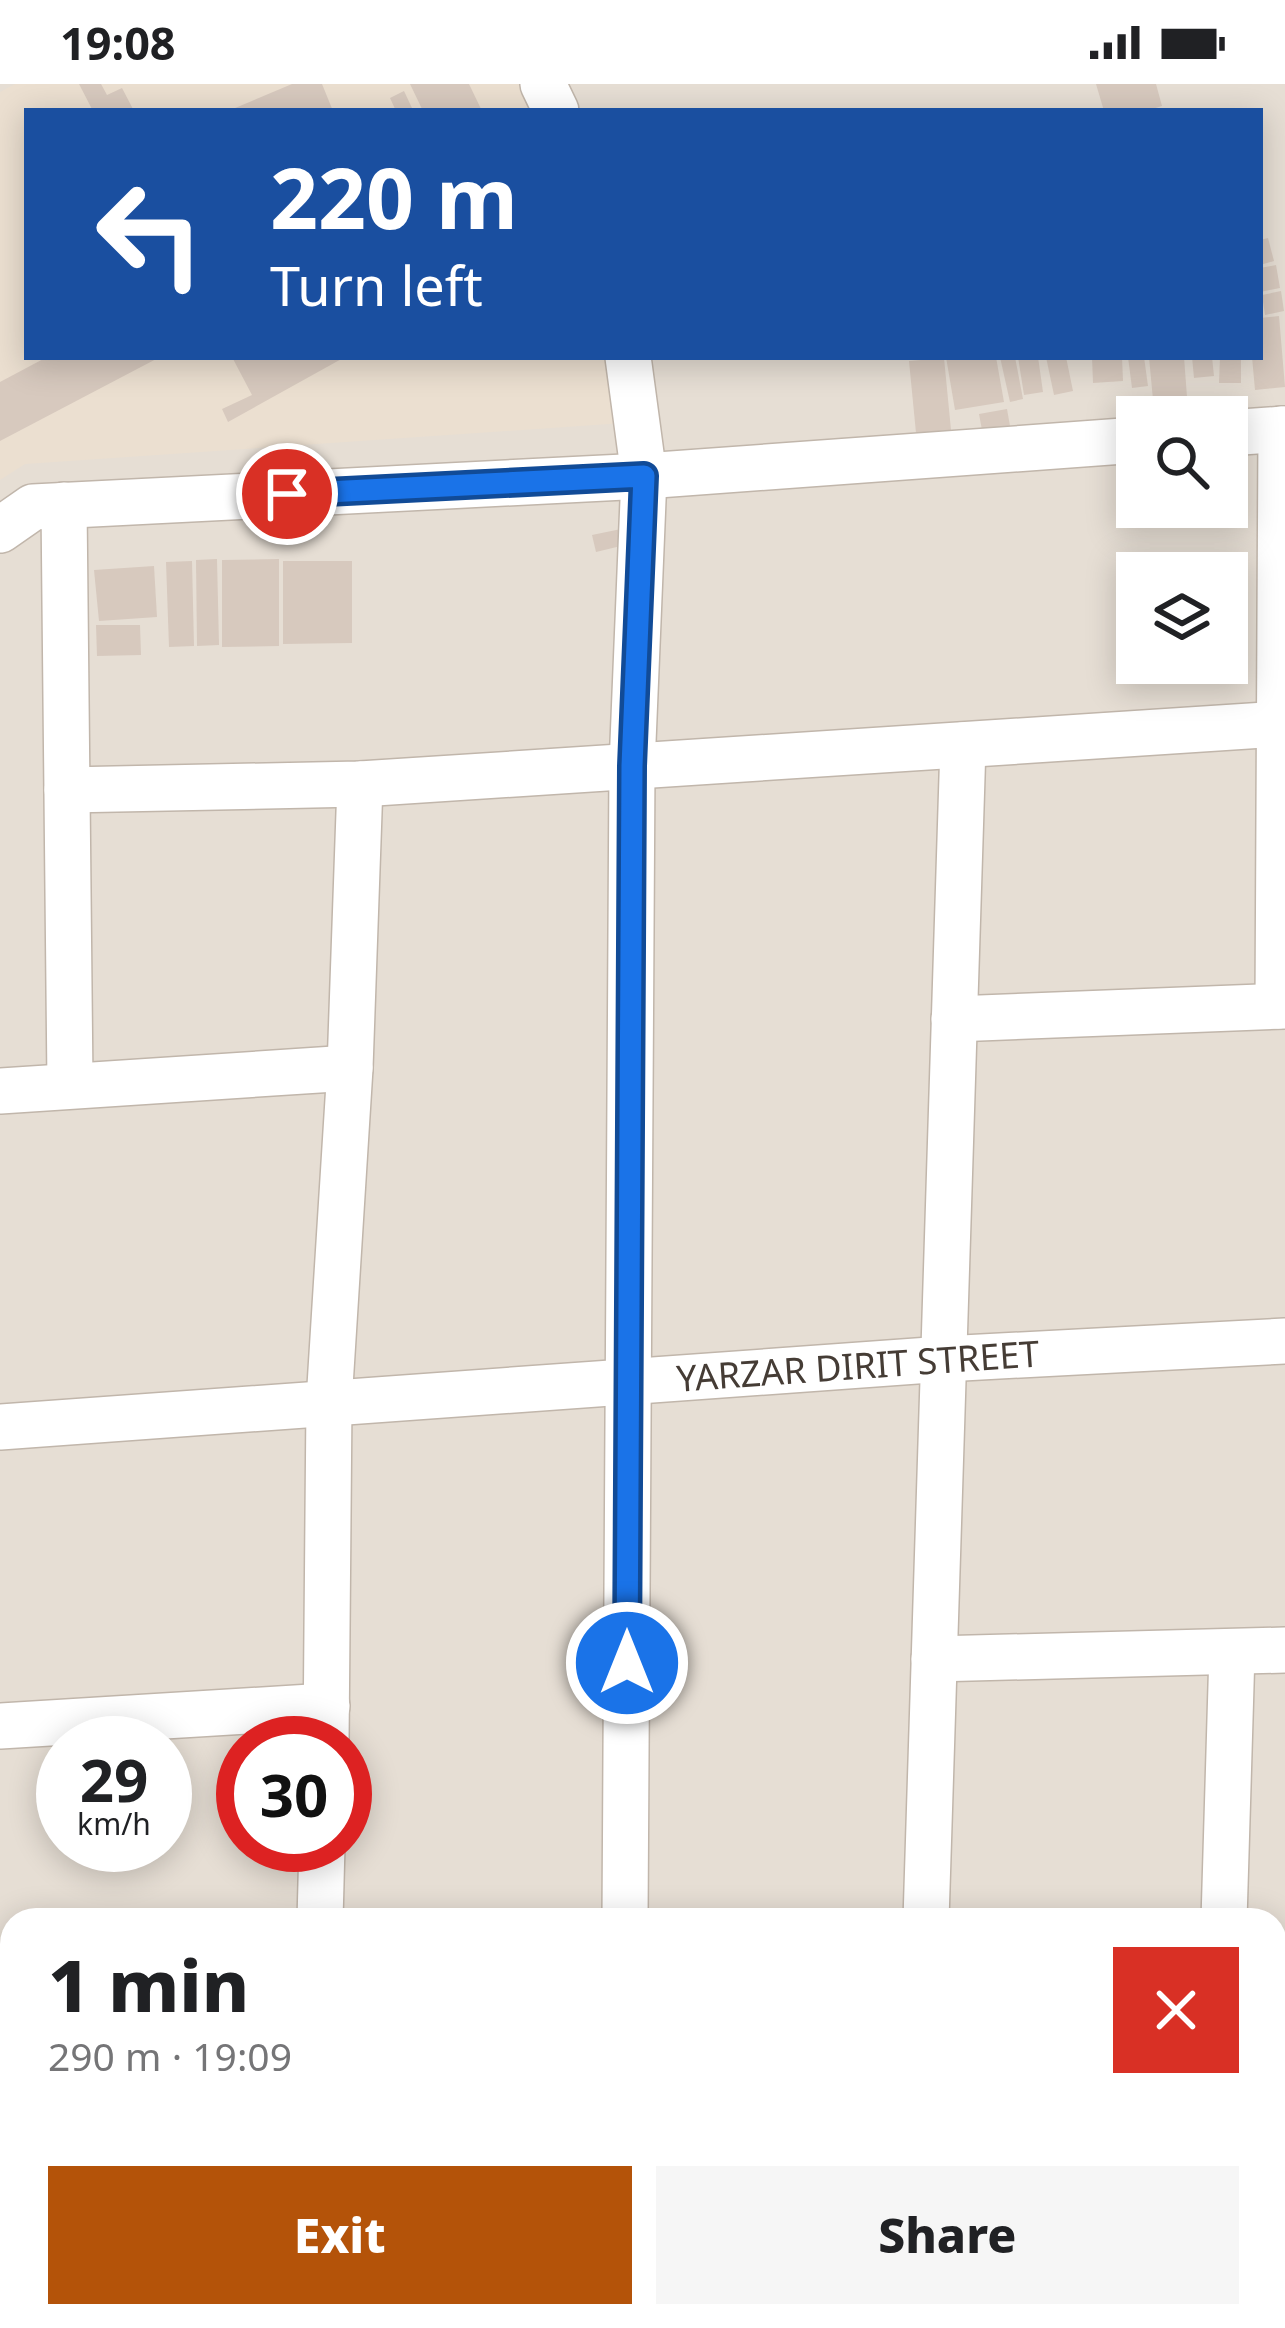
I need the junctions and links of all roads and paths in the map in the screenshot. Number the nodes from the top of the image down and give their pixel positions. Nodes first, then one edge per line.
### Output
1 (628, 360) edge
2 (1283, 429) edge
3 (1248, 432) edge
4 (1116, 442) edge
5 (644, 476) junction
6 (64, 505) junction
7 (0, 530) edge
8 (1280, 724) junction
9 (963, 745) junction
10 (632, 766) junction
11 (360, 784) junction
12 (67, 790) junction
13 (1282, 1006) edge
14 (954, 1019) junction
15 (350, 1068) junction
16 (70, 1084) junction
17 (0, 1090) edge
18 (1285, 1341) edge
19 (944, 1359) junction
20 (628, 1382) junction
21 (328, 1402) junction
22 (0, 1427) edge
23 (1285, 1650) edge
24 (1232, 1652) junction
25 (934, 1659) junction
26 (327, 1716) edge
27 (216, 1725) edge
28 (0, 1726) edge
29 (321, 1872) edge
30 (320, 1908) edge
31 (626, 1908) edge
32 (926, 1908) edge
33 (1224, 1908) edge

1 - 5 street
2 - 3 street
2 - 8 street
4 - 5 street
5 - 6 street
5 - 10 street
6 - 7 street
6 - 12 street
8 - 9 street
8 - 13 street
9 - 10 street
9 - 14 street
10 - 11 street
10 - 20 street
11 - 12 street
11 - 15 street
12 - 16 street
13 - 14 street
14 - 19 street
15 - 16 street
15 - 21 street
16 - 17 street
18 - 19 street, YARZAR DIRIT STREET
19 - 20 street, YARZAR DIRIT STREET
19 - 25 street
20 - 21 street, YARZAR DIRIT STREET
20 - 31 street
21 - 22 street, YARZAR DIRIT STREET
21 - 26 street
23 - 24 street
24 - 25 street
24 - 33 street
25 - 32 street
27 - 28 street
29 - 30 street

